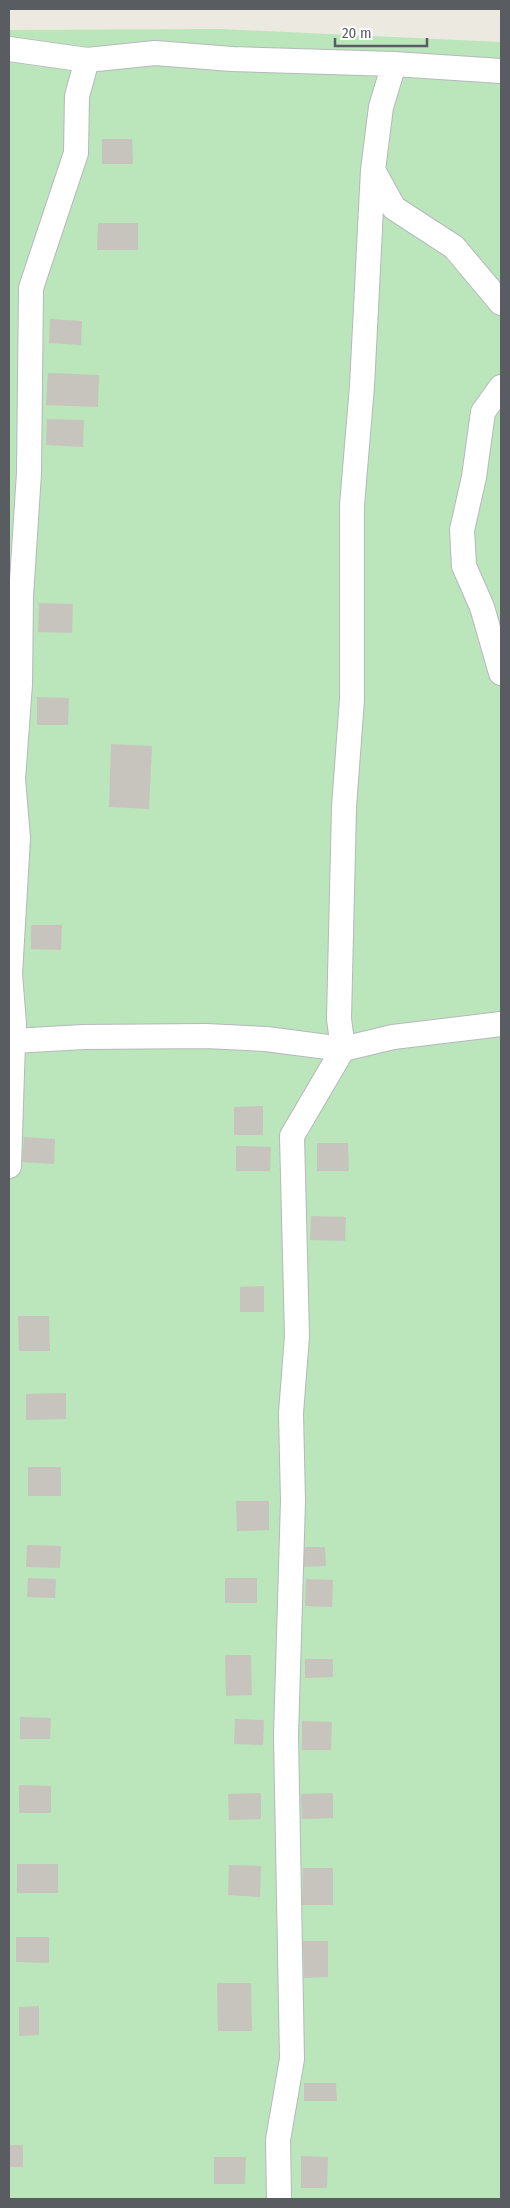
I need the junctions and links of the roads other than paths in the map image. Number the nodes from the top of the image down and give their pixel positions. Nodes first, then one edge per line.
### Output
1 (9, 49) edge
2 (87, 60) junction
3 (394, 64) junction
4 (501, 71) edge
5 (373, 170) junction
6 (501, 303) edge
7 (501, 388) edge
8 (492, 611) edge
9 (501, 673) edge
10 (501, 1024) edge
11 (11, 1041) edge
12 (344, 1049) junction
13 (9, 1166) edge
14 (279, 2199) edge

1 - 2 street
2 - 3 street
2 - 11 street
3 - 4 street
3 - 5 street
5 - 6 street
5 - 12 street
7 - 8 street
8 - 9 street
10 - 12 street
11 - 12 street
11 - 13 street
12 - 14 street

